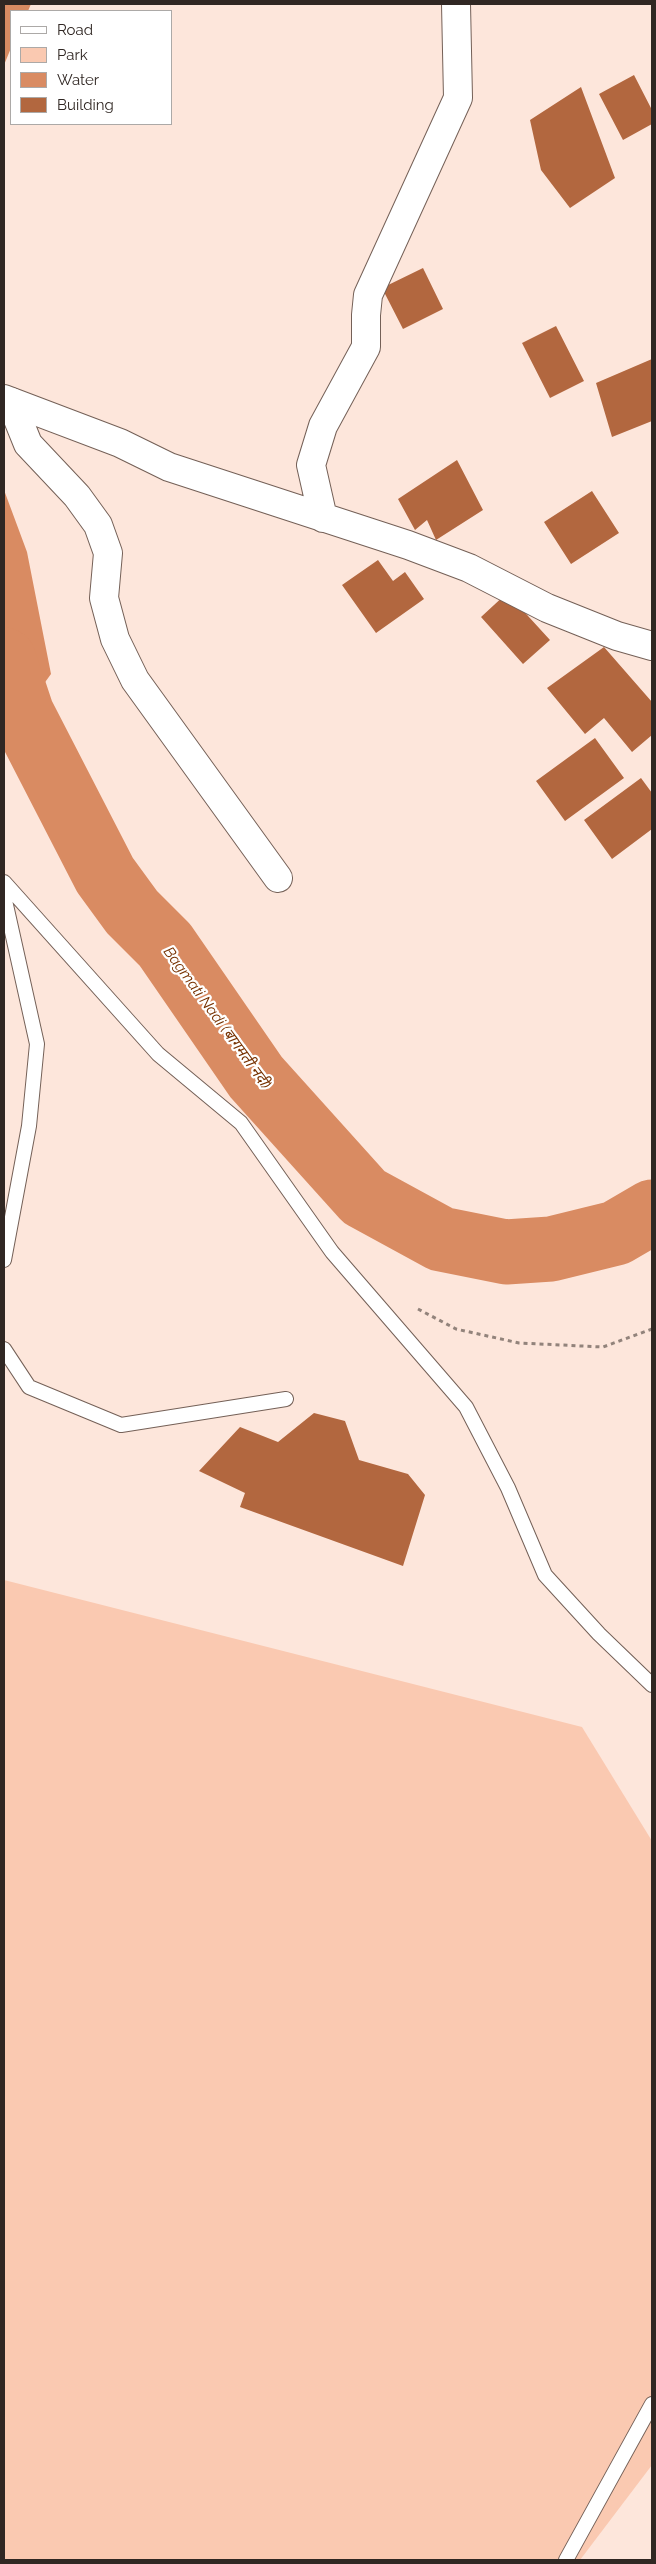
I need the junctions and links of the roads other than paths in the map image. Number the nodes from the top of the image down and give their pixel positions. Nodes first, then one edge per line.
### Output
1 (456, 4) edge
2 (8, 400) edge
3 (323, 518) junction
4 (652, 646) edge
5 (278, 878) dead end
6 (4, 882) edge
7 (4, 896) edge
8 (4, 1260) edge
9 (4, 1349) edge
10 (286, 1399) dead end
11 (652, 1685) edge
12 (652, 2404) edge
13 (566, 2560) edge

1 - 3 street
2 - 3 street
2 - 5 street
3 - 4 street
6 - 11 lane
7 - 8 lane
9 - 10 lane
12 - 13 lane

